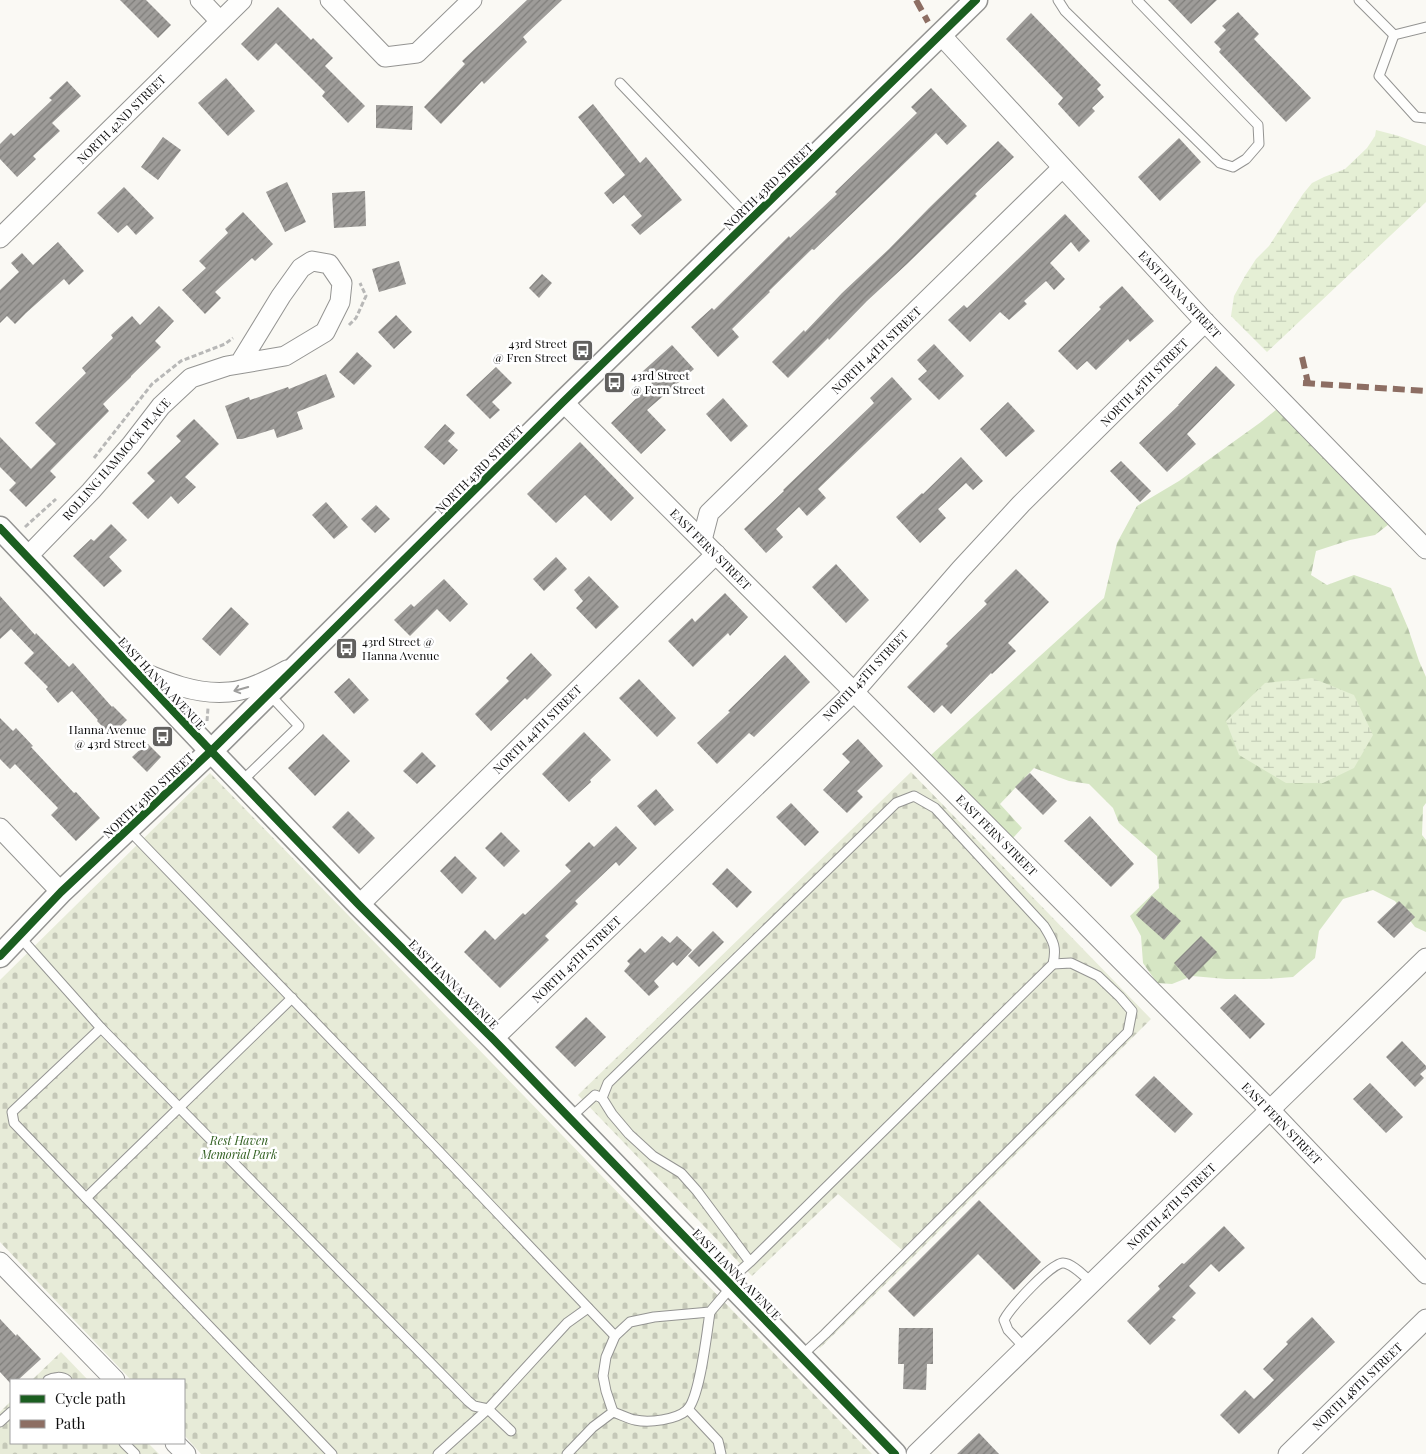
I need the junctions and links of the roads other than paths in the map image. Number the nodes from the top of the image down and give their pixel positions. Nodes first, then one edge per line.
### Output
1 (200, 0) edge
2 (242, 0) edge
3 (330, 0) edge
4 (472, 0) edge
5 (976, 0) edge
6 (1058, 0) edge
7 (1137, 0) edge
8 (1359, 0) edge
9 (220, 21) junction
10 (1426, 27) edge
11 (940, 34) junction
12 (1394, 35) junction
13 (620, 83) dead end
14 (1426, 118) edge
15 (1062, 168) junction
16 (750, 220) junction
17 (0, 238) edge
18 (1204, 322) junction
19 (240, 364) junction
20 (563, 402) junction
21 (0, 528) edge
22 (702, 540) junction
23 (1426, 549) edge
24 (716, 554) junction
25 (28, 556) junction
26 (301, 662) junction
27 (133, 668) junction
28 (854, 692) junction
29 (268, 694) junction
30 (211, 751) junction
31 (241, 782) junction
32 (0, 828) edge
33 (128, 829) junction
34 (61, 892) junction
35 (359, 905) junction
36 (19, 936) junction
37 (0, 956) edge
38 (1426, 958) edge
39 (1053, 964) junction
40 (292, 998) junction
41 (102, 1028) junction
42 (493, 1039) junction
43 (602, 1098) junction
44 (179, 1106) junction
45 (1270, 1110) junction
46 (570, 1118) junction
47 (86, 1198) junction
48 (0, 1262) edge
49 (750, 1262) junction
50 (1426, 1274) edge
51 (1092, 1283) junction
52 (732, 1286) junction
53 (588, 1308) junction
54 (710, 1312) junction
55 (1426, 1319) edge
56 (615, 1336) junction
57 (1025, 1348) junction
58 (800, 1356) junction
59 (50, 1379) edge
60 (65, 1379) edge
61 (114, 1379) edge
62 (688, 1409) junction
63 (488, 1410) junction
64 (613, 1412) junction
65 (10, 1413) edge
66 (0, 1422) edge
67 (511, 1431) dead end
68 (125, 1444) edge
69 (176, 1444) edge
70 (134, 1454) edge
71 (186, 1454) edge
72 (332, 1454) edge
73 (438, 1454) edge
74 (567, 1454) edge
75 (721, 1454) edge
76 (896, 1454) edge
77 (916, 1454) edge
78 (1288, 1454) edge

1 - 9 street
2 - 9 street, NORTH 42ND STREET
3 - 4 street
5 - 11 street, NORTH 43RD STREET
6 - 7 lane
8 - 12 lane
9 - 17 street, NORTH 42ND STREET
10 - 12 lane
11 - 15 street, EAST DIANA STREET
11 - 16 street, NORTH 43RD STREET
12 - 14 lane
13 - 16 lane
15 - 18 street, EAST DIANA STREET
15 - 22 street, NORTH 44TH STREET
16 - 20 street, NORTH 43RD STREET
18 - 23 street, EAST DIANA STREET
18 - 28 street, NORTH 45TH STREET
19 - 19 street, ROLLING HAMMOCK PLACE
19 - 25 street, ROLLING HAMMOCK PLACE
20 - 22 street, EAST FERN STREET
20 - 26 street, NORTH 43RD STREET
21 - 25 street, EAST HANNA AVENUE
22 - 24 street, EAST FERN STREET
24 - 28 street, EAST FERN STREET
24 - 35 street, NORTH 44TH STREET
25 - 27 street, EAST HANNA AVENUE
26 -> 27 street
26 - 29 street, NORTH 43RD STREET
27 - 30 street, EAST HANNA AVENUE
28 - 42 street, NORTH 45TH STREET
28 - 45 street, EAST FERN STREET
29 - 30 street, NORTH 43RD STREET
29 - 31 lane
30 - 31 street, EAST HANNA AVENUE
30 - 33 street, NORTH 43RD STREET
31 - 35 street, EAST HANNA AVENUE
32 - 34 street
33 - 34 street, NORTH 43RD STREET
33 - 40 lane
34 - 36 street, NORTH 43RD STREET
35 - 42 street, EAST HANNA AVENUE
36 - 37 street, NORTH 43RD STREET
36 - 41 lane
38 - 45 street, NORTH 47TH STREET
39 - 43 lane
39 - 49 lane
39 - 58 lane
40 - 44 lane
40 - 53 lane
41 - 44 lane
41 - 47 lane
42 - 46 street, EAST HANNA AVENUE
43 - 46 lane
43 - 49 lane
44 - 47 lane
44 - 63 lane
45 - 50 street, EAST FERN STREET
45 - 51 street, NORTH 47TH STREET
46 - 52 street, EAST HANNA AVENUE
47 - 72 lane
48 - 61 street
49 - 52 lane
51 - 57 street, NORTH 47TH STREET
51 - 57 lane
52 - 54 lane
52 - 58 street, EAST HANNA AVENUE
53 - 56 lane
53 - 63 lane
54 - 56 lane
54 - 62 lane
55 - 78 street, NORTH 48TH STREET
56 - 64 lane
57 - 77 street, NORTH 47TH STREET
58 - 76 street, EAST HANNA AVENUE
59 - 60 lane
62 - 64 lane
62 - 75 lane
63 - 67 lane
63 - 73 lane
64 - 74 lane
65 - 66 lane
68 - 70 lane
69 - 71 street

